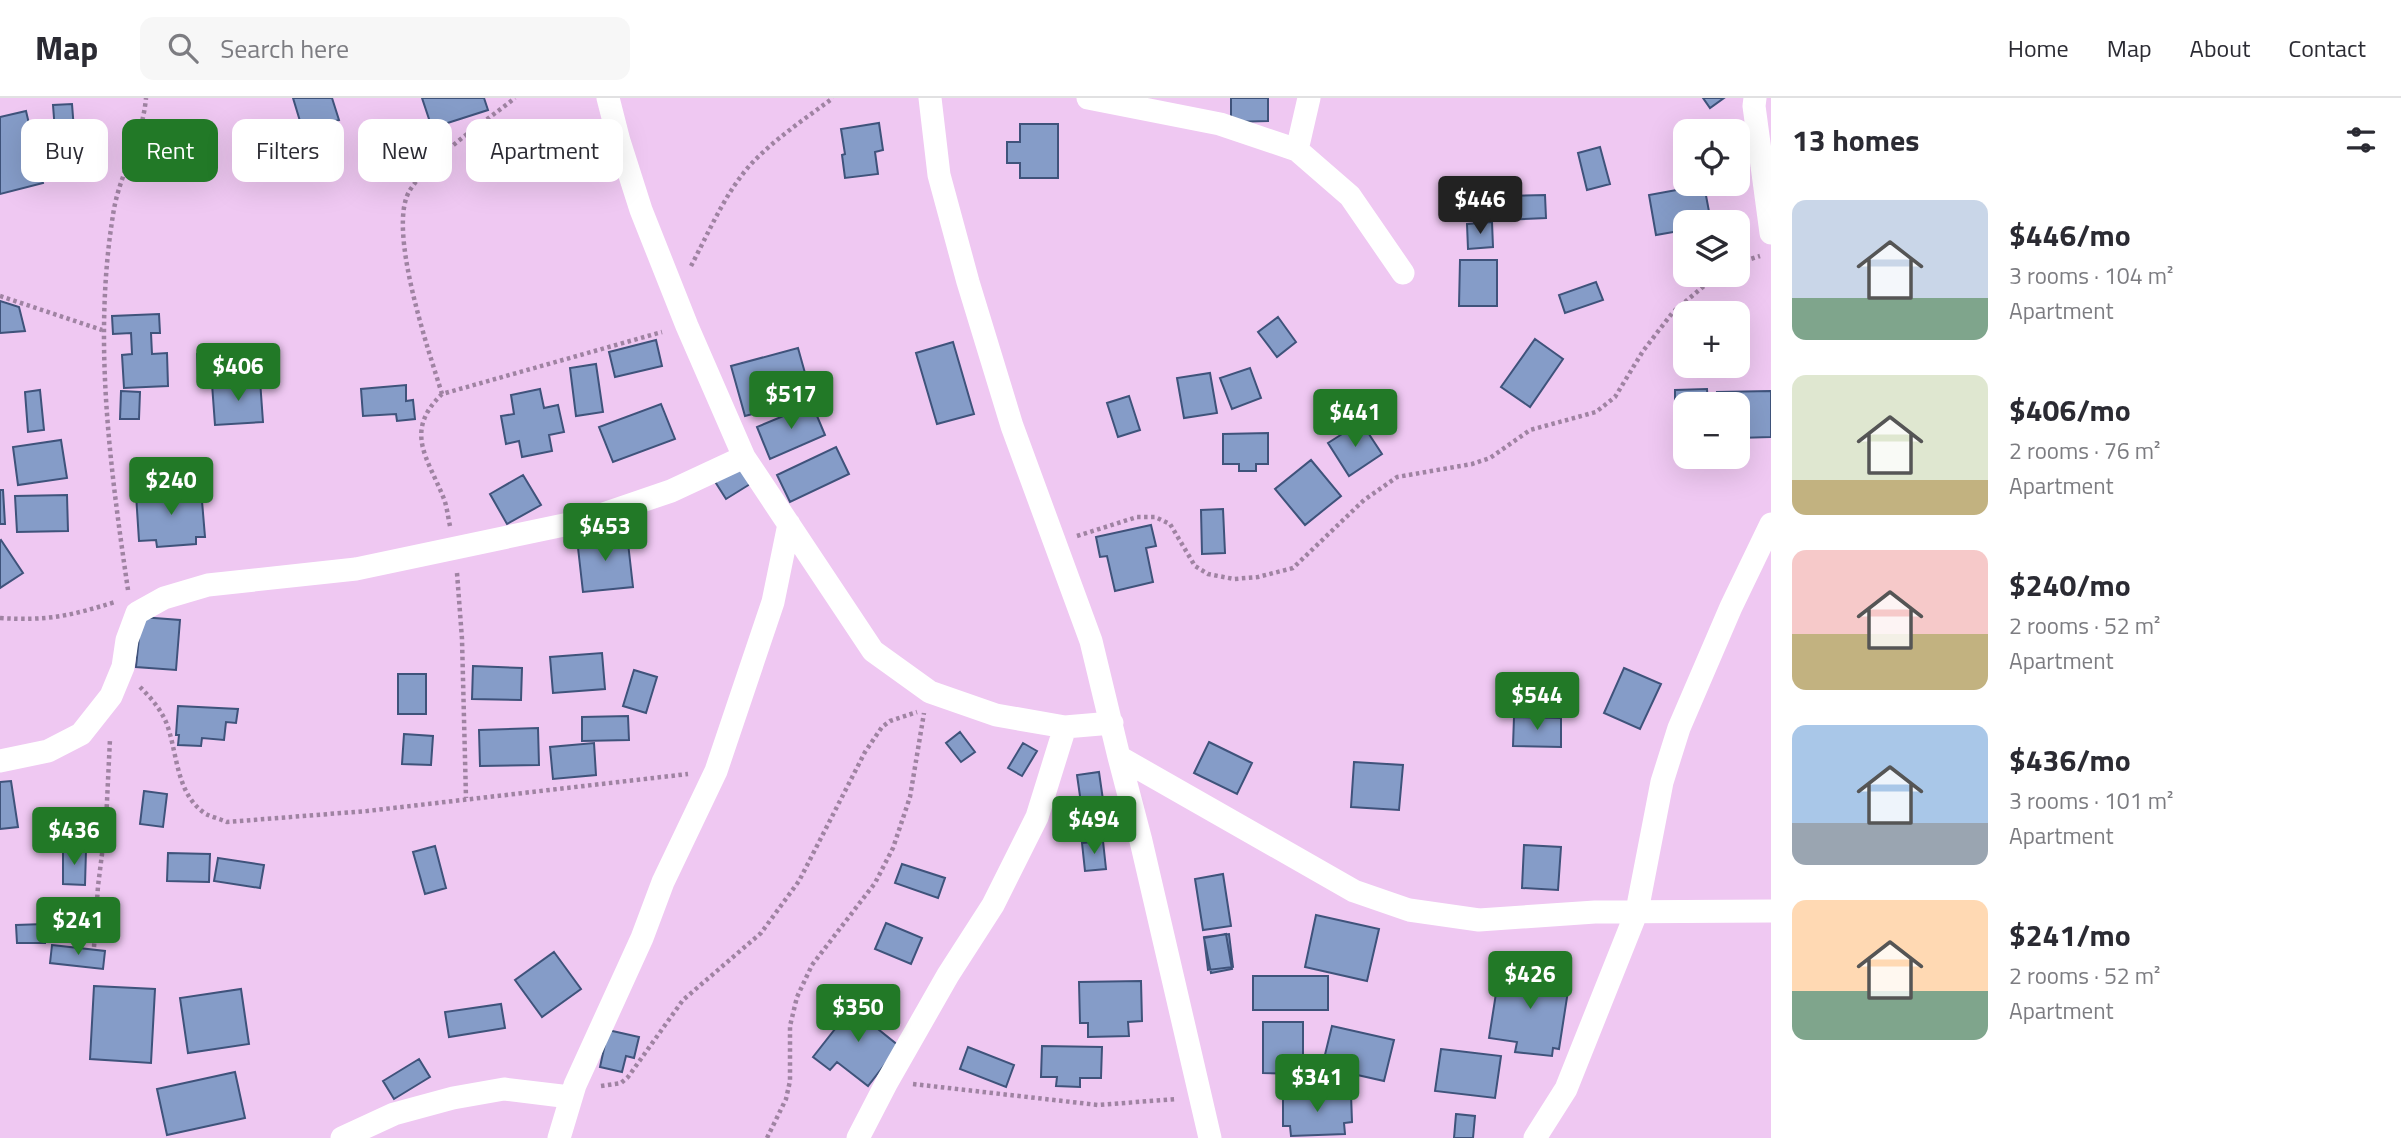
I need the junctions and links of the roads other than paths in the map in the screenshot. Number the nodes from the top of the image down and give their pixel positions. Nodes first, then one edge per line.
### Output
1 (608, 98) edge
2 (930, 98) edge
3 (1088, 98) edge
4 (1309, 98) edge
5 (1755, 98) edge
6 (1297, 150) junction
7 (1771, 233) edge
8 (1403, 273) dead end
9 (744, 457) junction
10 (789, 524) junction
11 (1771, 524) edge
12 (1112, 723) junction
13 (1065, 727) junction
14 (1119, 757) junction
15 (0, 761) edge
16 (1637, 912) junction
17 (1771, 912) edge
18 (572, 1091) junction
19 (342, 1138) edge
20 (559, 1138) edge
21 (858, 1138) edge
22 (1210, 1138) edge
23 (1535, 1138) edge

1 - 9 street
2 - 12 street
3 - 6 street
4 - 6 street
5 - 7 street
6 - 8 street
9 - 10 street
9 - 15 street
10 - 13 street
10 - 18 street
11 - 16 street
12 - 13 street
12 - 14 street
13 - 21 street
14 - 16 street
14 - 22 street
16 - 17 street
16 - 23 street
18 - 19 street
18 - 20 street

